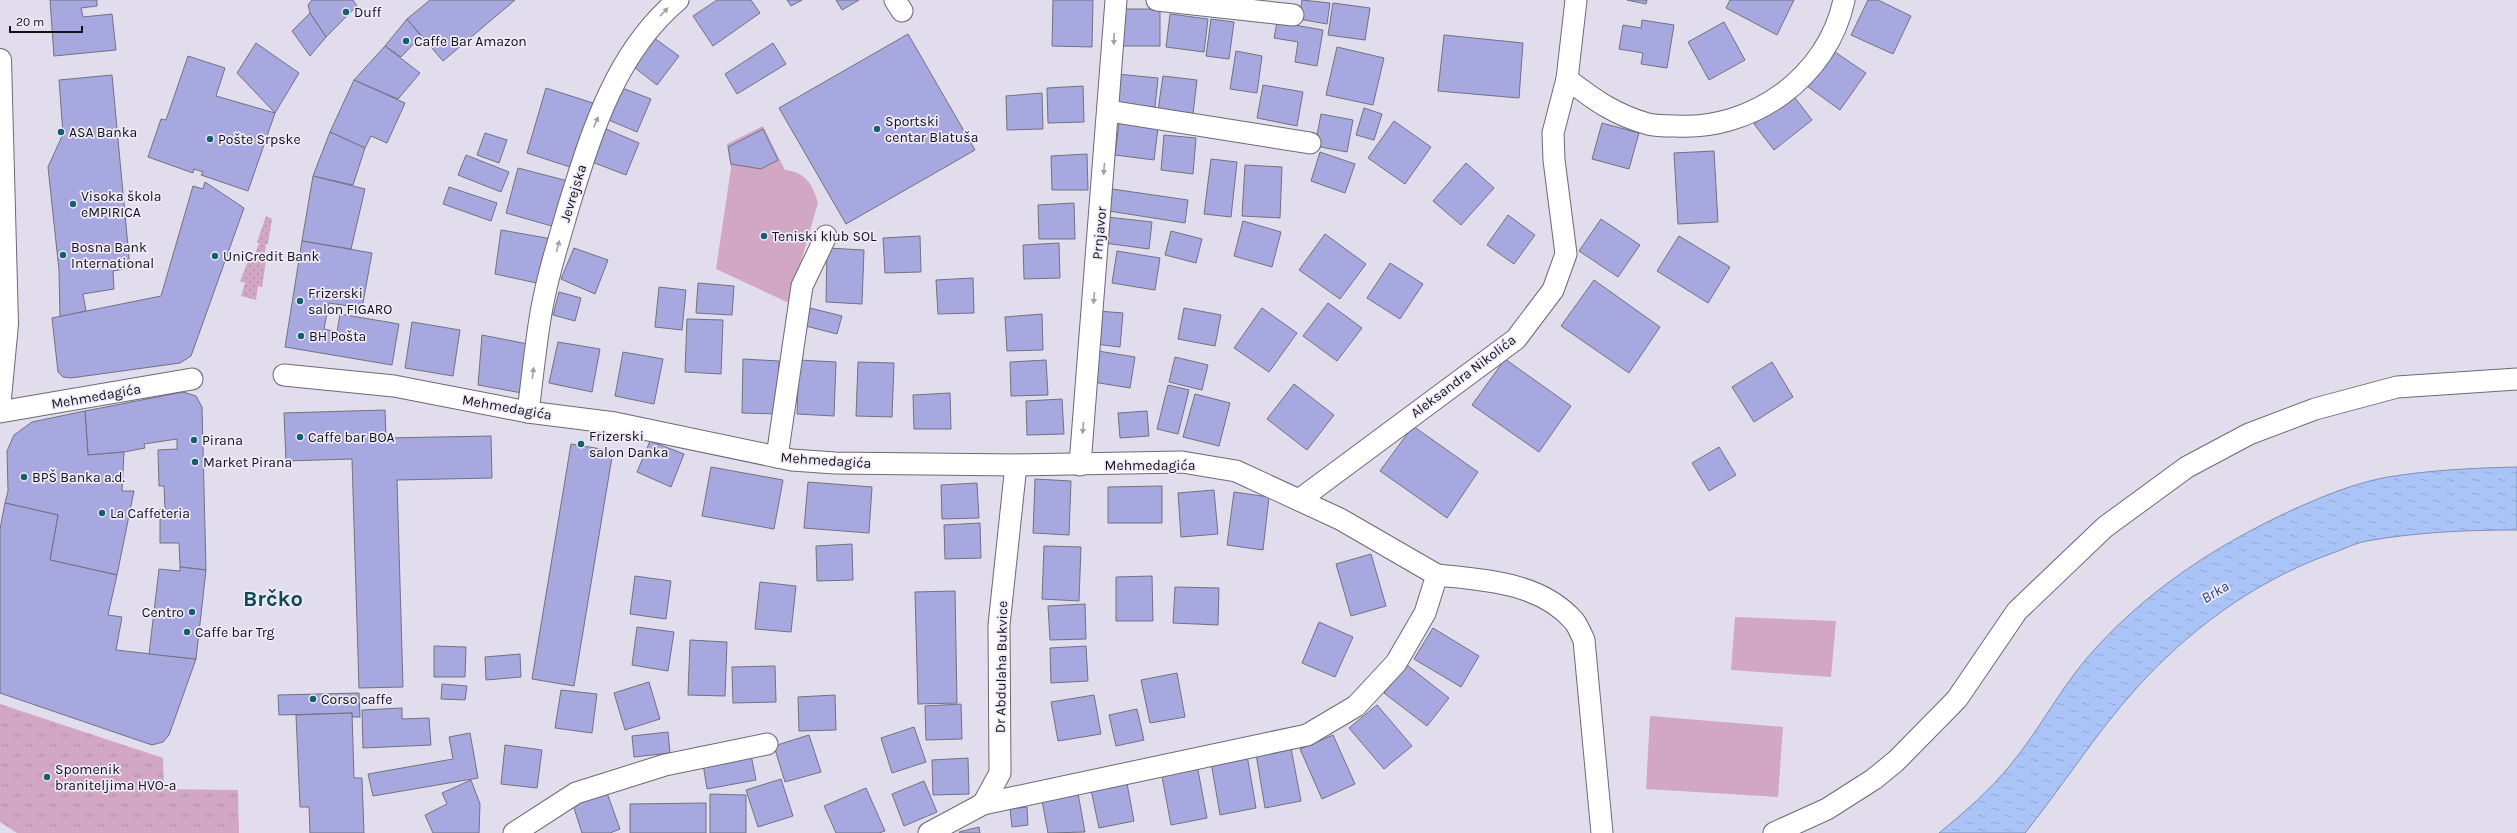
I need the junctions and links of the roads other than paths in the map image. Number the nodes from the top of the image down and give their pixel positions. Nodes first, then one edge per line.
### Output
1 (678, 0) edge
2 (1116, 0) edge
3 (1157, 0) edge
4 (1576, 0) edge
5 (1844, 0) edge
6 (1293, 15) dead end
7 (0, 60) edge
8 (1567, 79) junction
9 (1109, 111) junction
10 (1310, 143) dead end
11 (826, 236) dead end
12 (284, 375) dead end
13 (192, 379) dead end
14 (2517, 379) edge
15 (0, 398) edge
16 (0, 412) edge
17 (528, 412) junction
18 (777, 457) junction
19 (1016, 465) junction
20 (1080, 465) junction
21 (1299, 500) junction
22 (1437, 575) junction
23 (766, 744) dead end
24 (983, 804) junction
25 (514, 833) edge
26 (929, 833) edge
27 (1602, 833) edge
28 (1774, 833) edge

17 -> 1 street, Jevrejska
2 -> 9 street, Prnjavor
3 - 6 street
4 - 8 street, Aleksandra Nikolića
5 - 8 street
7 - 15 main road
8 - 21 street, Aleksandra Nikolića
9 - 10 street
9 -> 20 street, Prnjavor
11 - 18 street
12 - 17 street, Mehmedagića
13 - 16 street, Mehmedagića
14 - 28 street
17 - 18 street, Mehmedagića
18 - 19 street, Mehmedagića
19 - 20 street, Mehmedagića
19 - 24 street, Dr Abdulaha Bukvice
20 - 21 street, Mehmedagića
21 - 22 street, Mehmedagića
22 - 24 street
22 - 27 street
23 - 25 street
24 - 26 street

